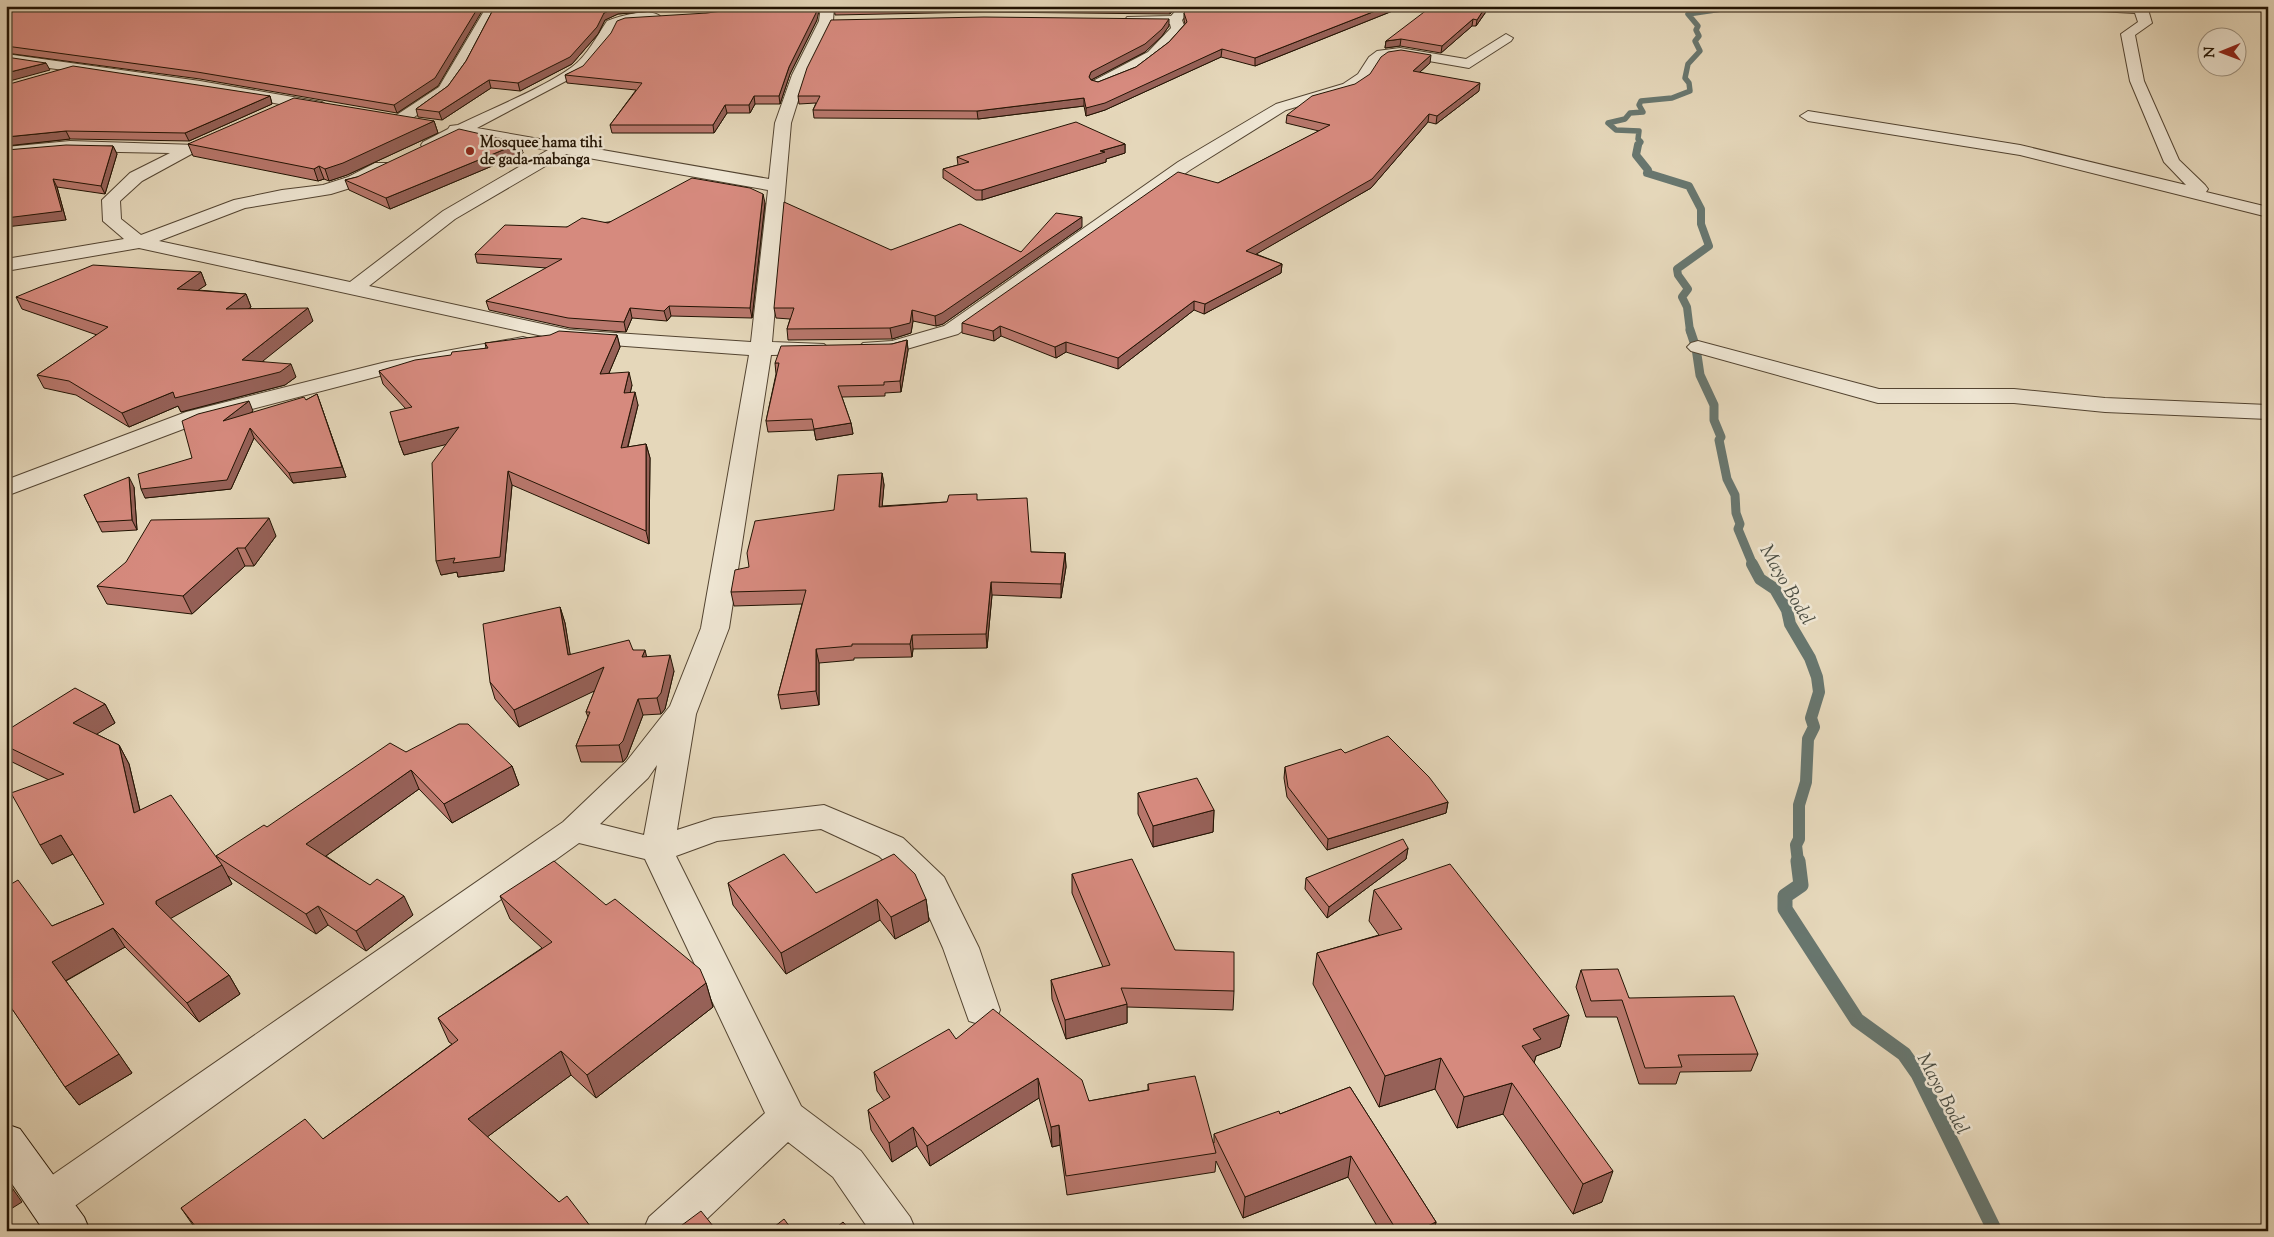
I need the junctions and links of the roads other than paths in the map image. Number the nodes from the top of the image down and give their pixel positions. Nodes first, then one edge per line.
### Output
1 (494, 6) edge
2 (1186, 6) edge
3 (2081, 6) edge
4 (2141, 7) edge
5 (670, 16) edge
6 (830, 16) edge
7 (1121, 20) edge
8 (1175, 20) junction
9 (1506, 38) dead end
10 (6, 58) edge
11 (81, 68) junction
12 (48, 77) edge
13 (1098, 84) edge
14 (293, 103) junction
15 (342, 110) edge
16 (268, 114) edge
17 (381, 116) edge
18 (1808, 116) dead end
19 (401, 119) junction
20 (462, 130) junction
21 (208, 140) edge
22 (191, 148) junction
23 (564, 148) junction
24 (419, 150) edge
25 (6, 152) edge
26 (393, 162) edge
27 (777, 186) junction
28 (2181, 191) junction
29 (2268, 212) edge
30 (139, 242) junction
31 (6, 265) edge
32 (353, 289) junction
33 (570, 336) junction
34 (855, 347) edge
35 (1698, 347) dead end
36 (836, 348) edge
37 (761, 349) junction
38 (2268, 412) edge
39 (6, 489) edge
40 (684, 709) junction
41 (574, 830) junction
42 (657, 850) junction
43 (982, 1010) dead end
44 (787, 1118) junction
45 (6, 1142) edge
46 (59, 1216) edge
47 (664, 1231) edge
48 (895, 1231) edge

1 - 19 street
2 - 8 street
3 - 4 street
4 - 28 street
5 - 20 street
6 - 27 street
7 - 8 street
8 - 13 street
9 - 34 street
10 - 11 street
11 - 12 street
11 - 14 street
14 - 15 street
14 - 16 street
17 - 19 street
18 - 28 street
19 - 20 street
20 - 23 street
20 - 24 street
21 - 22 street
22 - 25 street
22 - 30 street
23 - 27 street
23 - 32 street
26 - 30 street
27 - 37 street
28 - 29 street
30 - 31 street
30 - 32 street
32 - 33 street
33 - 37 street
33 - 39 street
35 - 38 street
36 - 37 street
37 - 40 street
40 - 41 street
40 - 42 street
41 - 42 street
41 - 46 street
42 - 43 street
42 - 44 street
44 - 47 street
44 - 48 street
45 - 46 street

